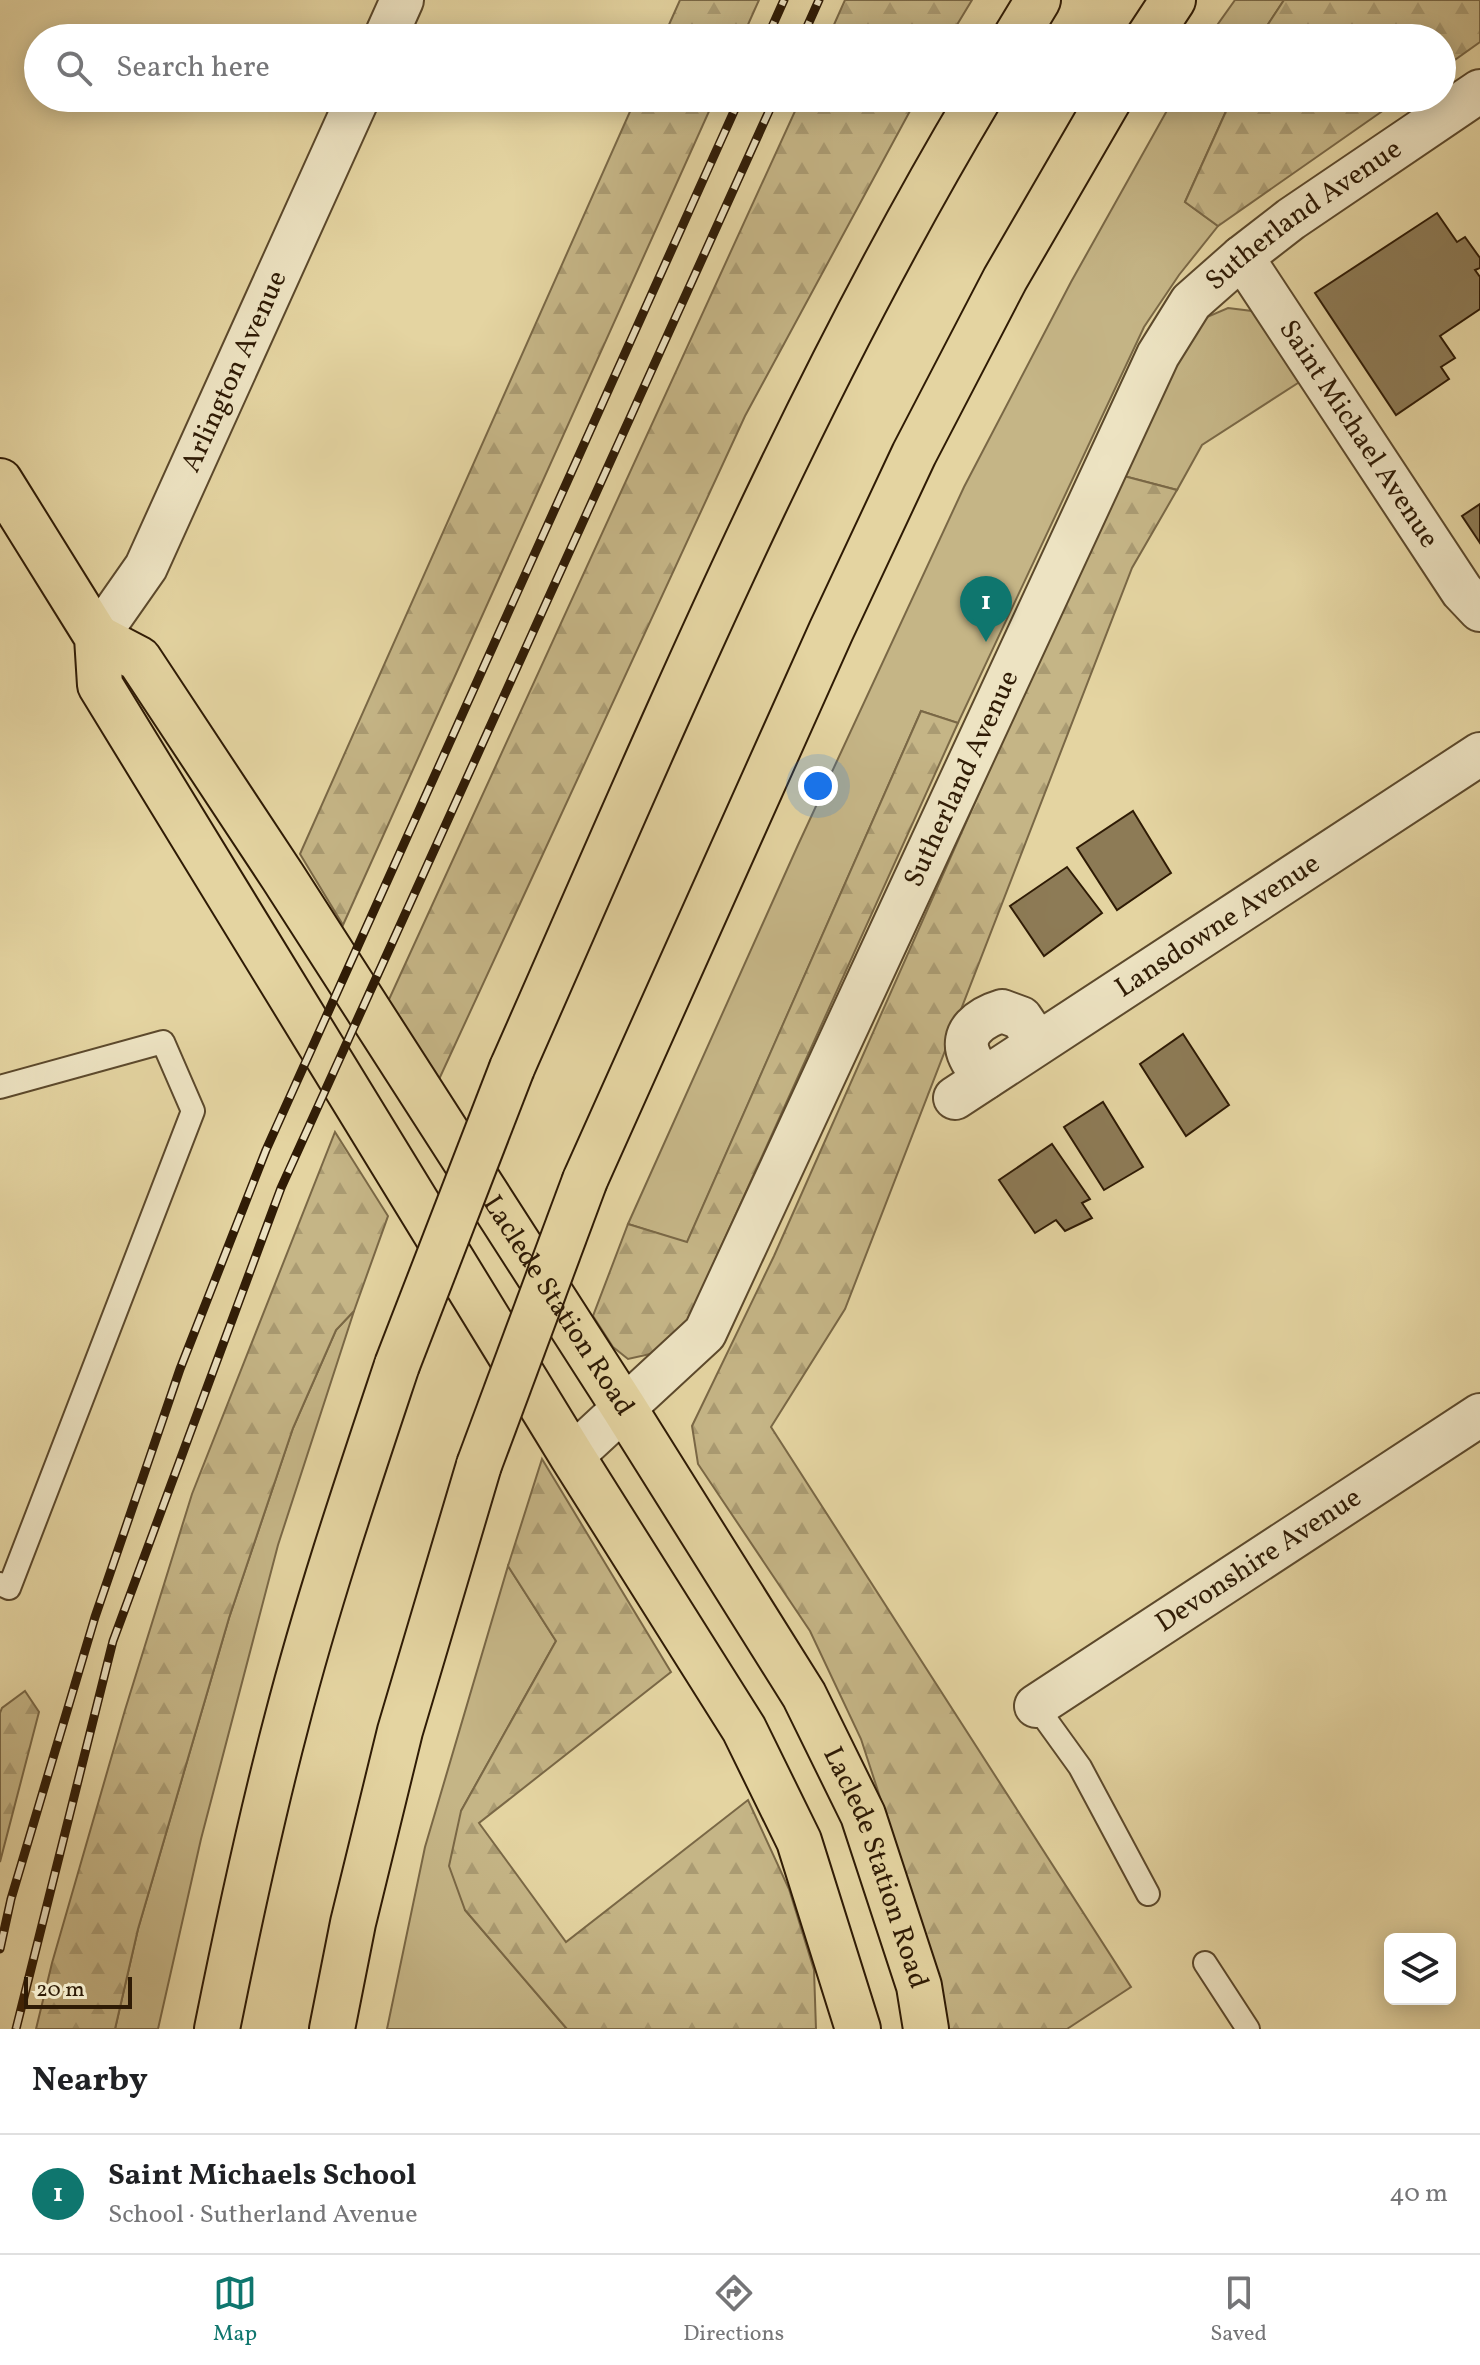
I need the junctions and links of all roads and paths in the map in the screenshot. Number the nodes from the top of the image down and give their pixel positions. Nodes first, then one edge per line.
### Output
1 (402, 0) edge
2 (1038, 0) edge
3 (1173, 0) edge
4 (391, 24) edge
5 (1023, 24) edge
6 (1157, 24) edge
7 (1480, 91) edge
8 (1456, 107) edge
9 (352, 112) edge
10 (971, 112) edge
11 (1102, 112) edge
12 (1449, 112) edge
13 (1242, 257) junction
14 (0, 481) edge
15 (1480, 610) edge
16 (97, 637) junction
17 (1480, 754) edge
18 (0, 1087) edge
19 (970, 1088) dead end
20 (624, 1408) junction
21 (1480, 1415) edge
22 (572, 1456) junction
23 (0, 1584) edge
24 (1036, 1706) joint
25 (1148, 1894) dead end
26 (1205, 1963) dead end
27 (217, 2029) edge
28 (332, 2029) edge
29 (858, 2029) edge
30 (926, 2029) edge
31 (1248, 2029) edge

1 - 4 street
2 - 5 main road
3 - 6 main road
7 - 8 street, Sutherland Avenue
9 - 16 street, Arlington Avenue
10 - 27 main road, bridge
11 - 28 main road, bridge
12 - 13 street, Sutherland Avenue
13 - 15 street, Saint Michael Avenue
13 - 20 street, Sutherland Avenue
14 - 16 main road
16 - 20 main road, Laclede Station Road
16 - 22 main road
17 - 19 street, Lansdowne Avenue
18 - 23 lane
20 - 22 street, Sutherland Avenue
20 - 30 main road, Laclede Station Road
21 - 24 street, Devonshire Avenue
22 - 29 main road
24 - 25 lane
26 - 31 lane

